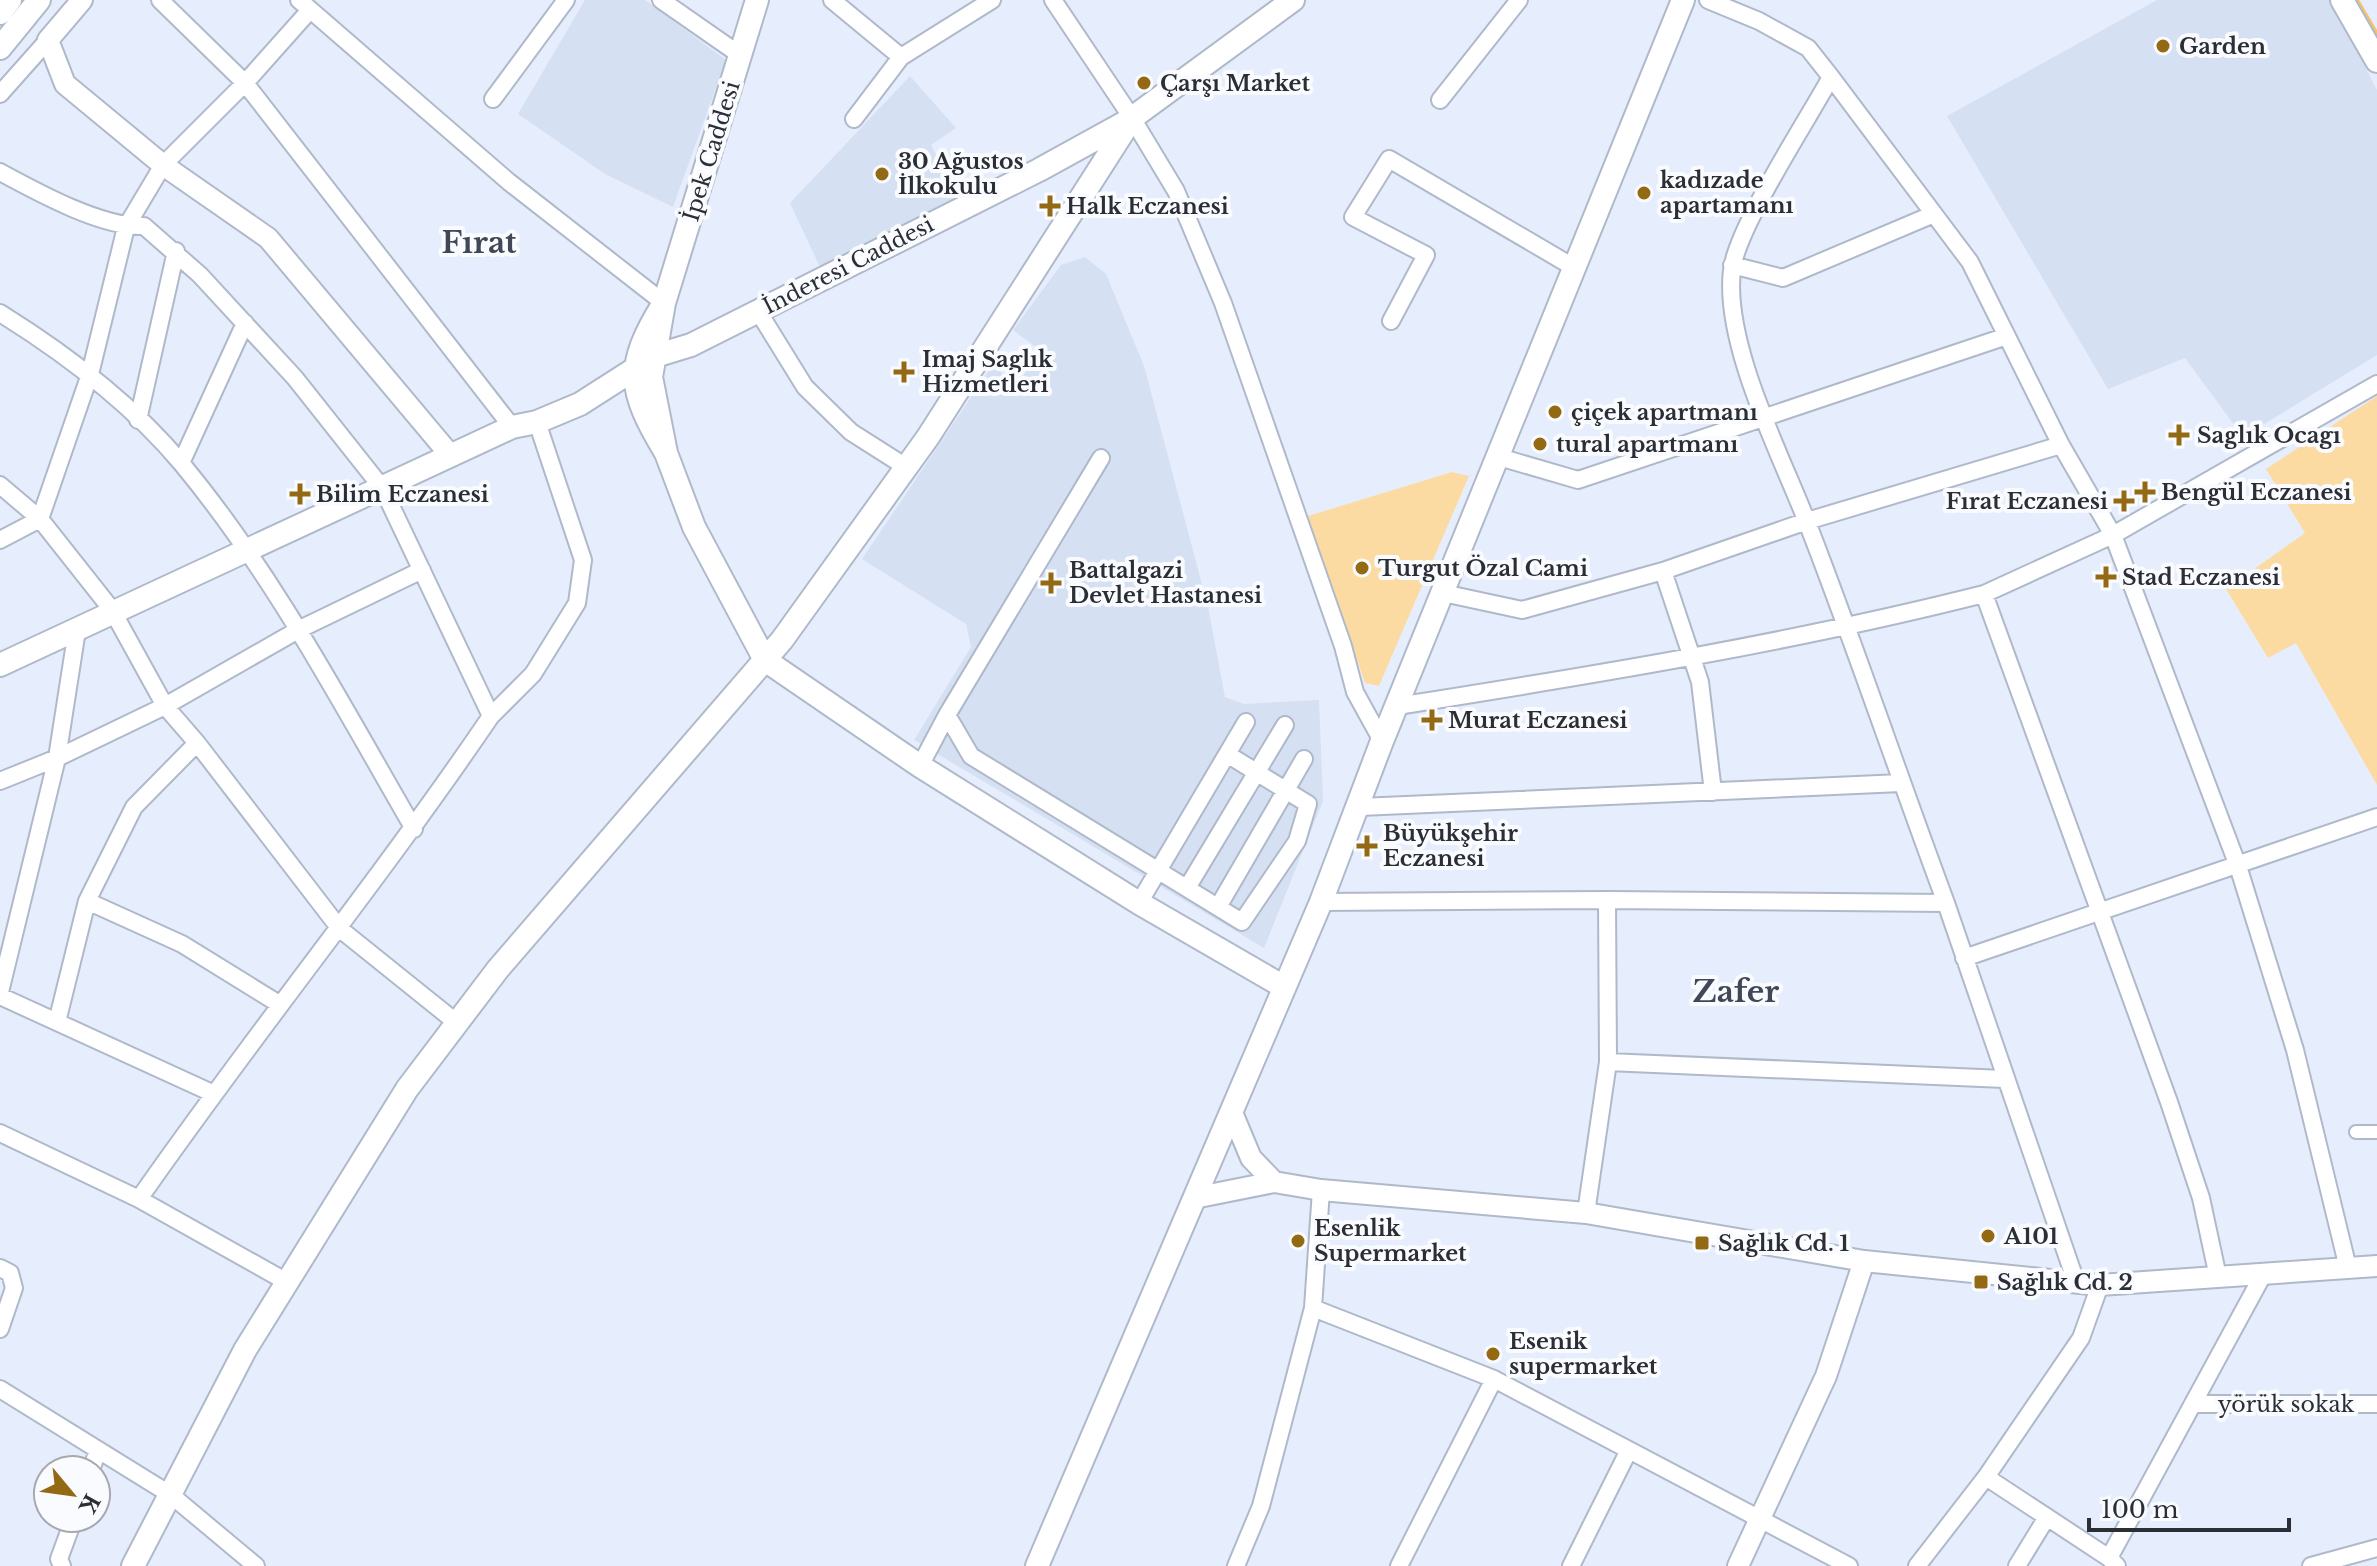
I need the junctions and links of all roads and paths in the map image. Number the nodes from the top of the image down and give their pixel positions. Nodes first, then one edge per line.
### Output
1 (10, 0) edge
2 (39, 0) edge
3 (82, 0) edge
4 (160, 0) edge
5 (566, 0) edge
6 (661, 0) edge
7 (757, 0) edge
8 (832, 0) edge
9 (992, 0) edge
10 (1053, 0) edge
11 (1519, 0) edge
12 (1683, 0) edge
13 (1708, 0) edge
14 (2342, 0) edge
15 (1288, 1) edge
16 (304, 5) edge
17 (0, 13) edge
18 (48, 40) junction
19 (0, 48) edge
20 (740, 55) junction
21 (901, 57) junction
22 (2377, 61) edge
23 (1831, 77) junction
24 (245, 83) junction
25 (0, 94) edge
26 (493, 99) dead end
27 (1440, 100) dead end
28 (1132, 118) junction
29 (854, 119) dead end
30 (163, 165) junction
31 (0, 172) edge
32 (1934, 214) junction
33 (126, 227) junction
34 (176, 251) junction
35 (1732, 265) junction
36 (1575, 268) junction
37 (1768, 274) junction
38 (1731, 285) junction
39 (664, 303) junction
40 (758, 311) junction
41 (0, 313) edge
42 (1391, 321) dead end
43 (245, 323) junction
44 (2007, 336) junction
45 (655, 356) junction
46 (636, 369) junction
47 (90, 374) junction
48 (2377, 384) edge
49 (1764, 419) junction
50 (138, 420) junction
51 (537, 422) junction
52 (512, 427) junction
53 (2061, 445) junction
54 (666, 453) junction
55 (451, 456) junction
56 (1499, 457) junction
57 (1101, 458) dead end
58 (181, 463) junction
59 (906, 467) junction
60 (0, 485) edge
61 (383, 489) junction
62 (40, 519) junction
63 (1807, 521) junction
64 (2113, 535) junction
65 (0, 540) edge
66 (246, 551) junction
67 (422, 570) junction
68 (1663, 571) junction
69 (1443, 593) junction
70 (1984, 594) junction
71 (112, 610) junction
72 (1846, 629) junction
73 (77, 630) junction
74 (298, 630) junction
75 (1691, 658) junction
76 (765, 660) junction
77 (0, 665) edge
78 (165, 706) junction
79 (1397, 706) junction
80 (947, 715) junction
81 (491, 716) junction
82 (1246, 722) dead end
83 (1285, 725) dead end
84 (1382, 741) junction
85 (197, 743) junction
86 (1227, 754) junction
87 (57, 758) junction
88 (1304, 759) dead end
89 (920, 766) junction
90 (1257, 772) junction
91 (0, 781) edge
92 (1901, 783) junction
93 (1287, 791) junction
94 (1713, 792) junction
95 (1360, 807) junction
96 (2377, 817) edge
97 (414, 829) junction
98 (2238, 866) junction
99 (1158, 871) junction
100 (1187, 888) junction
101 (1607, 900) junction
102 (87, 901) junction
103 (1321, 902) junction
104 (1139, 903) junction
105 (1946, 903) junction
106 (1218, 907) junction
107 (2098, 913) junction
108 (340, 929) junction
109 (1964, 958) junction
110 (1284, 987) junction
111 (0, 994) edge
112 (279, 1004) junction
113 (57, 1022) junction
114 (457, 1023) junction
115 (1608, 1062) junction
116 (2004, 1079) junction
117 (212, 1093) junction
118 (1233, 1115) junction
119 (2356, 1132) dead end
120 (2377, 1132) edge
121 (0, 1133) edge
122 (1274, 1182) junction
123 (1321, 1190) junction
124 (1194, 1198) junction
125 (139, 1199) junction
126 (1586, 1213) junction
127 (1864, 1261) junction
128 (2377, 1266) edge
129 (0, 1268) edge
130 (2348, 1268) junction
131 (2264, 1273) junction
132 (2218, 1277) junction
133 (287, 1282) junction
134 (2076, 1282) junction
135 (2100, 1285) junction
136 (1313, 1308) junction
137 (0, 1329) edge
138 (1494, 1379) junction
139 (0, 1389) edge
140 (2196, 1404) junction
141 (2377, 1404) edge
142 (98, 1450) junction
143 (1628, 1452) junction
144 (97, 1454) edge
145 (1986, 1477) junction
146 (171, 1495) junction
147 (2047, 1517) junction
148 (1762, 1520) junction
149 (69, 1534) edge
150 (2377, 1548) edge
151 (2113, 1562) edge
152 (59, 1564) edge
153 (133, 1566) edge
154 (256, 1566) edge
155 (1037, 1566) edge
156 (1236, 1566) edge
157 (1399, 1566) edge
158 (1571, 1566) edge
159 (1738, 1566) edge
160 (1849, 1566) edge
161 (1917, 1566) edge
162 (2017, 1566) edge
163 (2311, 1566) edge

1 - 17 main road
2 - 19 main road
3 - 18 street
4 - 24 street
5 - 26 street
6 - 20 street
7 - 20 main road, İpek Caddesi
8 - 21 street
9 - 21 street
10 - 28 street
11 - 27 street
12 - 36 main road
13 - 23 street
14 - 22 main road
15 - 28 main road
16 - 24 street
16 - 39 street
18 - 25 street
18 - 30 street
20 - 39 main road, İpek Caddesi
21 - 29 street
23 - 32 street
23 - 35 street
24 - 30 street
24 - 52 street
28 - 40 main road, İnderesi Caddesi
28 - 59 main road
28 - 84 street
30 - 33 street
30 - 55 street
31 - 33 street
32 - 37 street
32 - 44 street
33 - 34 street
33 - 47 street
34 - 43 street
34 - 50 street
35 - 37 street
35 - 38 street
36 - 42 street
36 - 56 main road
37 - 38 street
38 - 49 street
39 - 45 main road
39 - 46 main road
40 - 45 main road, İnderesi Caddesi
40 - 59 street
41 - 47 street
43 - 58 street
43 - 61 street
44 - 49 street
44 - 53 street
45 - 46 main road, İnderesi Caddesi
45 - 54 main road
46 - 51 main road, İnderesi Caddesi
46 - 54 main road
47 - 50 street
47 - 62 street
48 - 64 street
49 - 56 street
49 - 63 street
50 - 58 street
51 - 52 main road, İnderesi Caddesi
51 - 81 street
52 - 55 main road, İnderesi Caddesi
53 - 63 street
53 - 64 street
54 - 76 main road
55 - 61 main road, İnderesi Caddesi
56 - 69 main road
57 - 80 street
58 - 66 street
59 - 76 main road
60 - 62 street
61 - 66 main road, İnderesi Caddesi
61 - 67 street
62 - 65 street
62 - 71 street
63 - 68 street
63 - 72 street
64 - 70 street
64 - 98 street
66 - 71 main road, İnderesi Caddesi
66 - 74 street
67 - 74 street
67 - 81 street
68 - 69 street
68 - 75 street
69 - 79 main road
70 - 72 street
70 - 107 street
71 - 73 main road, İnderesi Caddesi
71 - 78 street
72 - 75 street
72 - 92 street
73 - 77 main road, İnderesi Caddesi
73 - 87 street
74 - 78 street
74 - 97 street
75 - 79 street
75 - 94 street
76 - 89 main road
76 - 114 main road
78 - 85 street
78 - 87 street
79 - 84 main road
80 - 89 street
80 - 99 street
81 - 97 street
82 - 86 street
83 - 90 street
84 - 95 main road
85 - 102 street
85 - 108 street
86 - 90 street
86 - 99 street
87 - 91 street
87 - 111 street
88 - 93 street
89 - 104 main road
90 - 93 street
90 - 100 street
92 - 94 street
92 - 105 street
93 - 106 street
93 - 106 street
94 - 95 street
95 - 103 main road
96 - 98 street
97 - 108 street
98 - 107 street
98 - 130 street
99 - 100 street
99 - 104 street
100 - 106 street
101 - 103 street
101 - 105 street
101 - 115 street
102 - 112 street
102 - 113 street
103 - 110 main road
104 - 110 main road
105 - 109 street
107 - 109 street
107 - 132 street
108 - 112 street
108 - 114 street
109 - 116 street
110 - 118 main road
111 - 113 street
112 - 117 street
113 - 117 street
114 - 133 main road
115 - 116 street
115 - 126 street
116 - 134 street
117 - 125 street
118 - 122 street
118 - 124 main road
119 - 120 street
121 - 125 street
122 - 123 street
122 - 124 street
123 - 126 street
123 - 136 street
124 - 155 main road
125 - 133 street
126 - 127 street
127 - 134 street
127 - 148 street
128 - 130 street
129 - 137 street
130 - 131 street
131 - 132 street
131 - 140 street
132 - 135 street
133 - 146 main road
134 - 135 street
135 - 145 street
136 - 138 street
136 - 156 street
138 - 143 street
138 - 157 street
139 - 142 street
140 - 141 street, yörük sokak
140 - 151 street
142 - 144 street
142 - 146 street
143 - 148 street
143 - 158 street
145 - 147 street
145 - 161 street
146 - 153 main road
146 - 154 street
147 - 151 street
147 - 162 street
148 - 159 street
148 - 160 street
149 - 152 street
150 - 163 street

